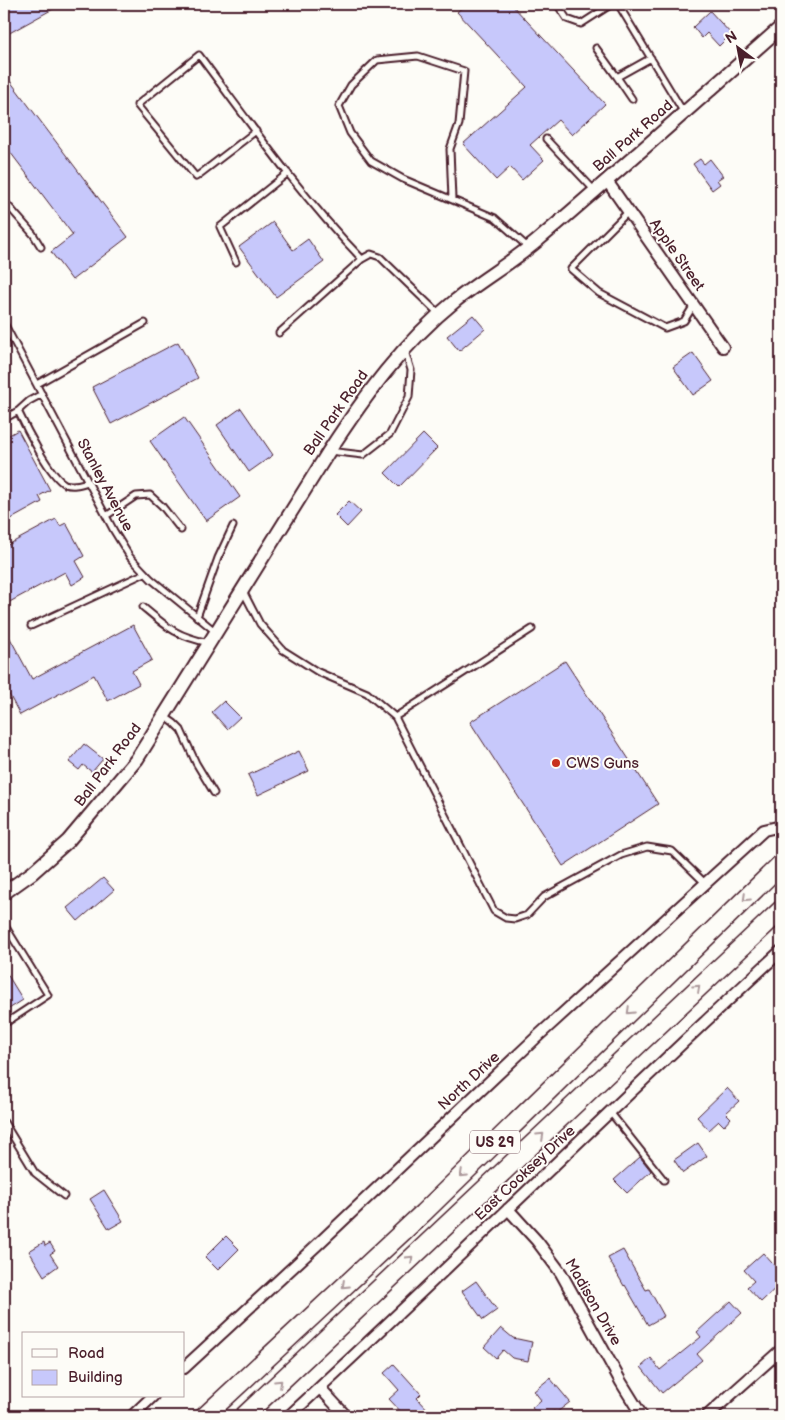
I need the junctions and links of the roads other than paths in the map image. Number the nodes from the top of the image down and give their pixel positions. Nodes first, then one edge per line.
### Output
1 (557, 4) edge
2 (612, 4) edge
3 (618, 4) edge
4 (781, 27) edge
5 (596, 48) dead end
6 (651, 58) junction
7 (617, 77) junction
8 (632, 99) dead end
9 (684, 113) junction
10 (256, 131) junction
11 (546, 139) dead end
12 (288, 173) junction
13 (607, 181) junction
14 (595, 191) junction
15 (452, 199) junction
16 (4, 201) edge
17 (628, 212) junction
18 (41, 247) dead end
19 (530, 248) junction
20 (362, 259) junction
21 (236, 262) dead end
22 (694, 305) junction
23 (439, 314) junction
24 (4, 323) edge
25 (145, 323) dead end
26 (279, 333) dead end
27 (724, 347) dead end
28 (404, 349) junction
29 (37, 384) junction
30 (42, 394) junction
31 (18, 411) junction
32 (4, 419) edge
33 (329, 451) junction
34 (88, 482) junction
35 (106, 516) junction
36 (233, 526) dead end
37 (181, 530) dead end
38 (145, 573) junction
39 (242, 590) junction
40 (143, 607) dead end
41 (197, 617) junction
42 (31, 626) dead end
43 (532, 629) dead end
44 (213, 638) junction
45 (164, 716) junction
46 (395, 717) junction
47 (214, 793) dead end
48 (781, 828) edge
49 (781, 864) edge
50 (705, 883) junction
51 (4, 893) edge
52 (781, 910) edge
53 (4, 924) edge
54 (781, 951) edge
55 (4, 1024) edge
56 (610, 1112) junction
57 (4, 1122) edge
58 (664, 1180) dead end
59 (64, 1196) dead end
60 (508, 1209) junction
61 (781, 1350) edge
62 (185, 1367) edge
63 (320, 1388) junction
64 (151, 1398) edge
65 (132, 1416) edge
66 (205, 1416) edge
67 (244, 1416) edge
68 (289, 1416) edge
69 (346, 1416) edge
70 (642, 1416) edge
71 (707, 1416) edge

1 - 2 lane
3 - 6 lane
4 - 9 street, Ball Park Road
5 - 7 lane
6 - 7 lane
6 - 9 lane
7 - 8 lane
9 - 13 street, Ball Park Road
10 - 10 lane
10 - 12 lane
11 - 14 lane
12 - 20 lane
12 - 21 lane
13 - 14 street, Ball Park Road
13 - 17 street, Apple Street
14 - 19 street, Ball Park Road
15 - 15 lane
15 - 19 lane
16 - 18 lane
17 - 22 street, Apple Street
17 - 22 lane
19 - 23 street, Ball Park Road
20 - 23 lane
20 - 26 lane
22 - 27 street, Apple Street
23 - 28 street, Ball Park Road
24 - 29 lane, Stanley Avenue
25 - 29 lane
28 - 33 street, Ball Park Road
28 - 33 lane
29 - 30 lane, Stanley Avenue
30 - 31 lane
30 - 34 lane, Stanley Avenue
31 - 32 lane
31 - 34 lane
33 - 39 street, Ball Park Road
34 - 35 lane, Stanley Avenue
35 - 37 lane
35 - 38 lane, Stanley Avenue
36 - 41 lane
38 - 41 lane, Stanley Avenue
38 - 42 lane
39 - 44 street, Ball Park Road
39 - 46 lane
40 - 44 lane
41 - 44 lane, Stanley Avenue
43 - 46 lane
44 - 45 street, Ball Park Road
45 - 47 lane
45 - 51 street, Ball Park Road
46 - 50 lane
48 - 50 street, North Drive
49 -> 66 highway, US 29
50 - 62 street, North Drive
67 -> 52 highway, US 29
53 - 55 lane
54 - 56 street, East Cooksey Drive
56 - 58 lane
56 - 60 street, East Cooksey Drive
57 - 59 lane
60 - 63 street, East Cooksey Drive
60 - 70 street, Madison Drive
61 - 71 street
63 - 68 street, East Cooksey Drive
63 - 69 street
64 - 65 street

